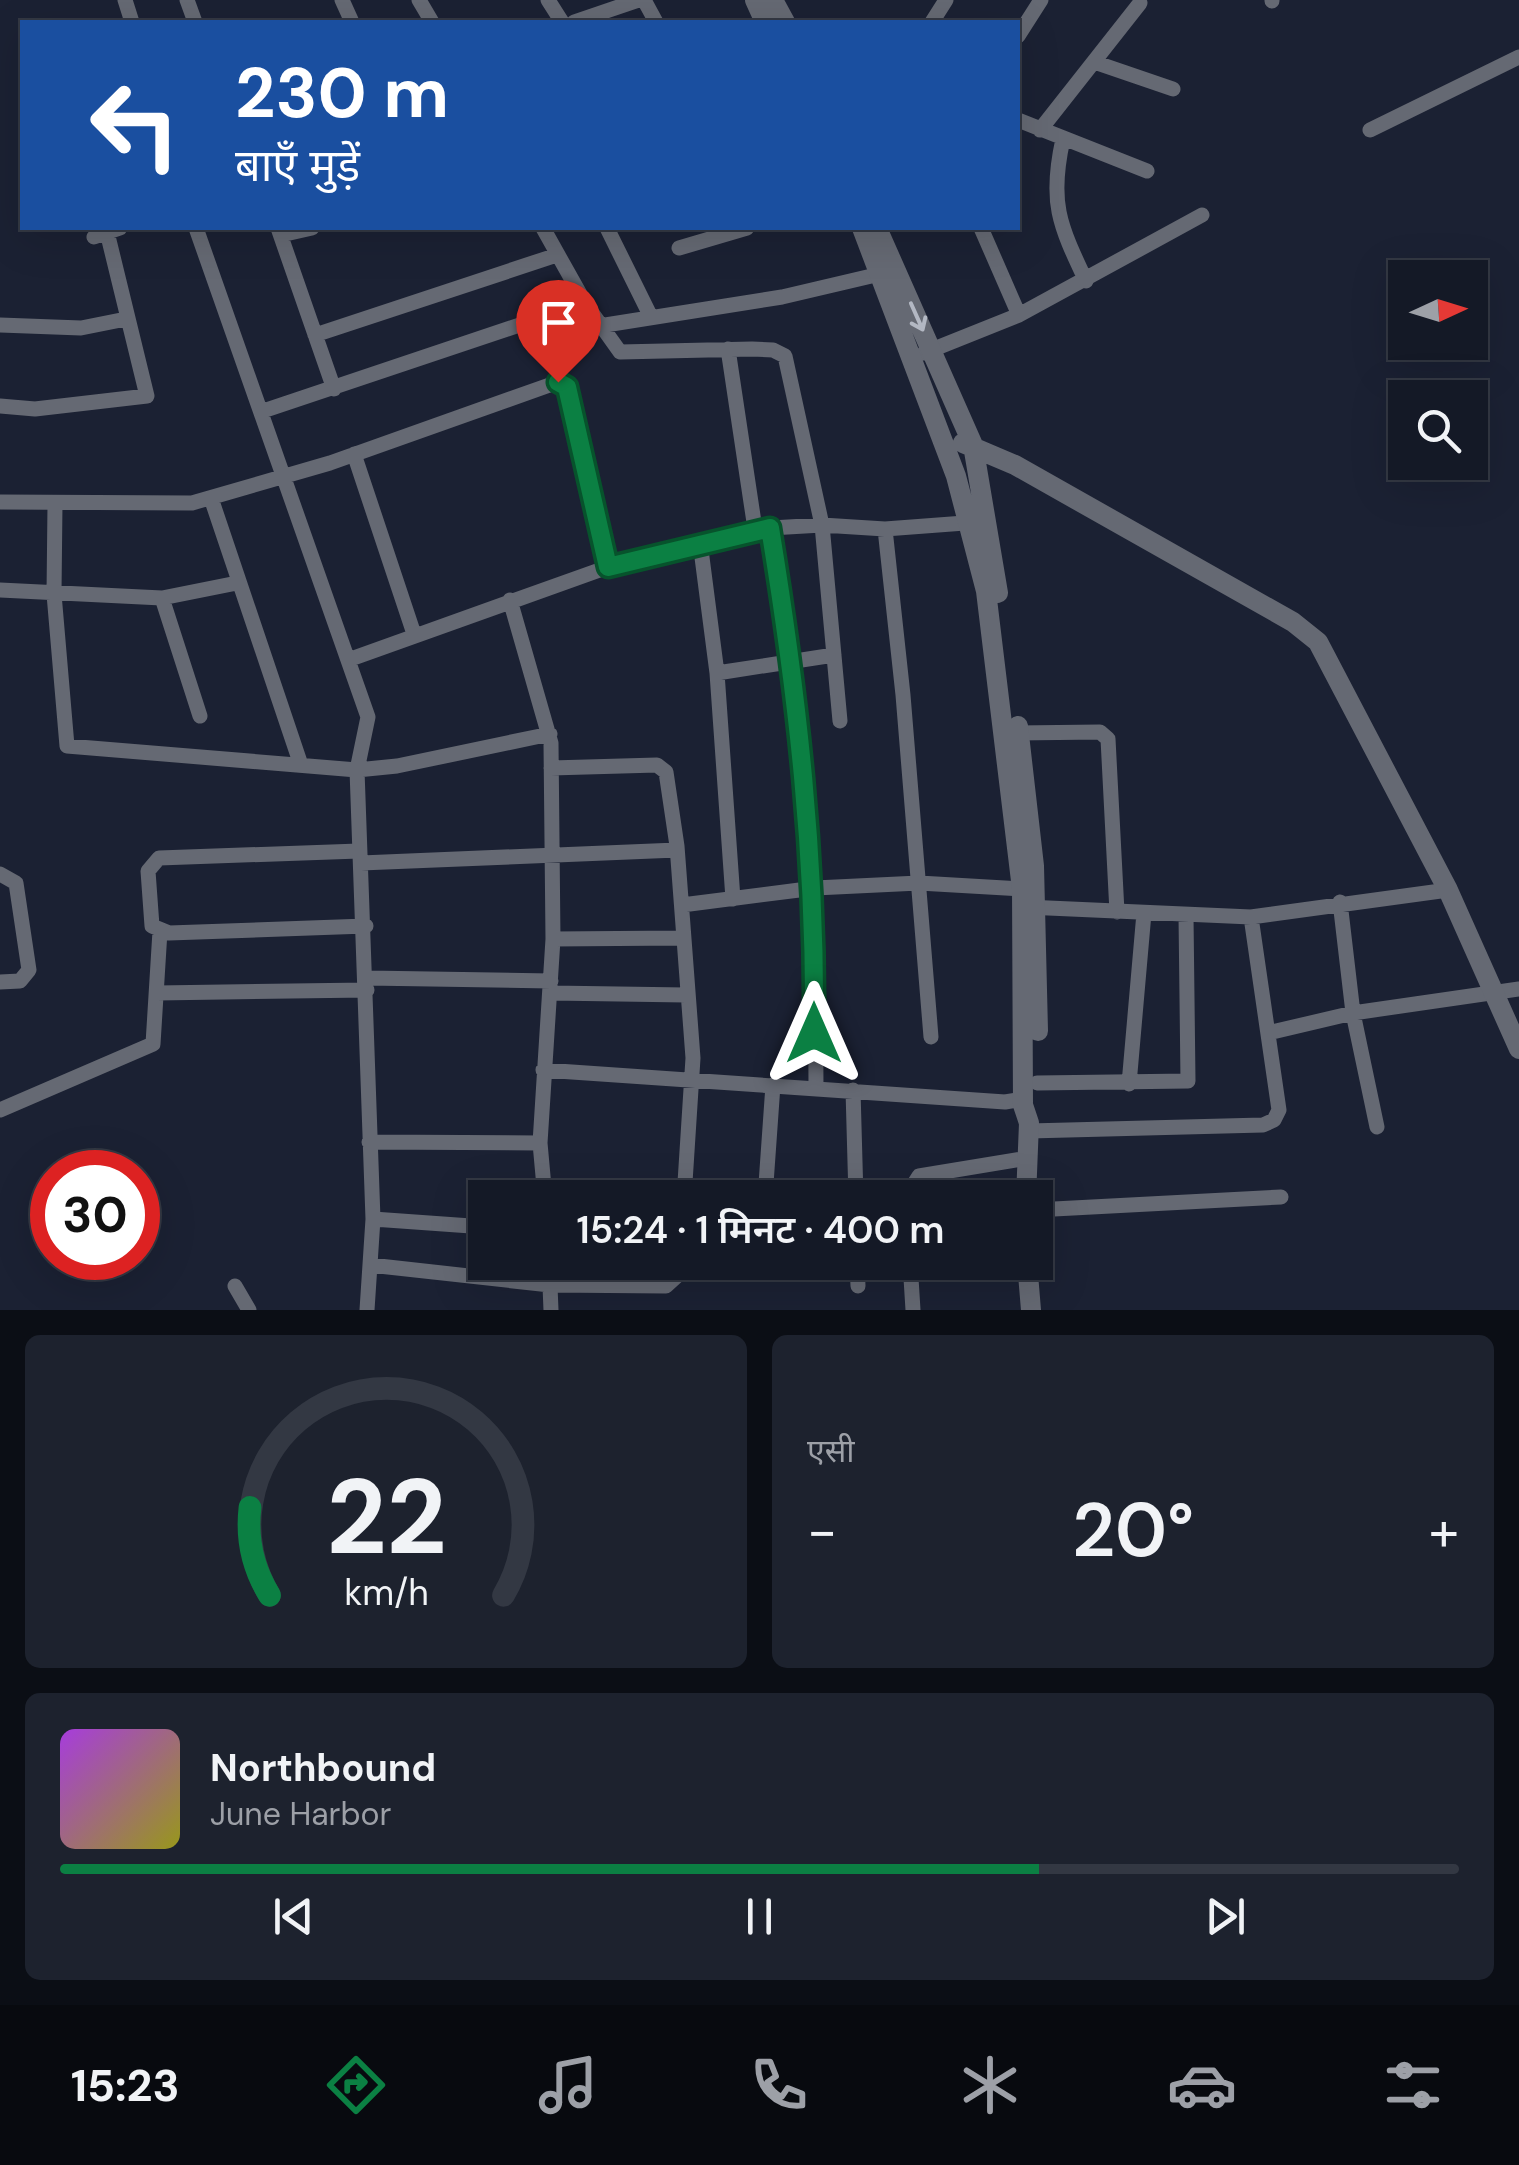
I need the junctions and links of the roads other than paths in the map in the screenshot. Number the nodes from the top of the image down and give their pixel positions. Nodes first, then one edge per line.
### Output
1 (642, 0) edge
2 (1041, 0) edge
3 (1140, 3) dead end
4 (580, 20) edge
5 (1020, 33) edge
6 (1519, 57) edge
7 (1094, 62) junction
8 (1173, 88) dead end
9 (1020, 121) edge
10 (1040, 130) junction
11 (1370, 130) dead end
12 (1063, 139) junction
13 (1147, 171) dead end
14 (1202, 215) dead end
15 (197, 230) edge
16 (543, 230) edge
17 (609, 230) edge
18 (741, 230) edge
19 (863, 230) edge
20 (878, 230) edge
21 (982, 230) edge
22 (280, 231) edge
23 (107, 232) edge
24 (679, 248) dead end
25 (557, 254) junction
26 (880, 274) junction
27 (1086, 281) junction
28 (584, 304) junction
29 (1019, 315) junction
30 (652, 316) junction
31 (126, 319) junction
32 (0, 325) edge
33 (599, 326) junction
34 (315, 335) junction
35 (728, 350) junction
36 (922, 354) junction
37 (334, 389) junction
38 (0, 406) edge
39 (264, 412) junction
40 (943, 441) junction
41 (973, 444) junction
42 (354, 454) junction
43 (285, 476) junction
44 (211, 498) junction
45 (0, 502) edge
46 (55, 504) junction
47 (978, 522) junction
48 (822, 525) junction
49 (763, 528) junction
50 (884, 529) junction
51 (700, 542) junction
52 (608, 567) junction
53 (236, 583) junction
54 (0, 590) edge
55 (54, 594) junction
56 (162, 598) junction
57 (510, 600) junction
58 (414, 634) junction
59 (834, 655) junction
60 (348, 660) junction
61 (792, 662) junction
62 (717, 674) junction
63 (200, 716) dead end
64 (840, 721) dead end
65 (1012, 732) junction
66 (550, 734) junction
67 (301, 765) junction
68 (551, 768) junction
69 (357, 770) junction
70 (678, 850) junction
71 (553, 856) junction
72 (360, 857) junction
73 (0, 874) edge
74 (918, 883) junction
75 (815, 888) junction
76 (1448, 890) junction
77 (733, 899) junction
78 (1026, 901) junction
79 (1340, 902) junction
80 (682, 905) junction
81 (1116, 912) junction
82 (1144, 913) junction
83 (1186, 916) junction
84 (1250, 917) junction
85 (366, 926) junction
86 (160, 931) junction
87 (682, 938) junction
88 (553, 939) junction
89 (0, 982) edge
90 (367, 984) junction
91 (551, 987) junction
92 (1519, 989) edge
93 (157, 993) junction
94 (686, 994) junction
95 (1495, 994) junction
96 (1353, 1013) junction
97 (1268, 1033) junction
98 (930, 1037) dead end
99 (1519, 1049) edge
100 (543, 1070) junction
101 (693, 1079) junction
102 (1129, 1084) junction
103 (773, 1086) junction
104 (816, 1088) junction
105 (853, 1090) junction
106 (1030, 1091) junction
107 (0, 1110) edge
108 (1029, 1127) junction
109 (1377, 1127) dead end
110 (370, 1142) junction
111 (540, 1143) junction
112 (1028, 1158) junction
113 (544, 1180) edge
114 (685, 1180) edge
115 (766, 1180) edge
116 (856, 1180) edge
117 (916, 1180) edge
118 (1027, 1180) edge
119 (1281, 1198) dead end
120 (1053, 1209) edge
121 (374, 1219) junction
122 (468, 1227) edge
123 (370, 1266) junction
124 (550, 1280) edge
125 (673, 1280) edge
126 (858, 1280) edge
127 (911, 1280) edge
128 (1029, 1280) edge
129 (550, 1285) junction
130 (234, 1286) dead end
131 (858, 1286) dead end
132 (249, 1310) edge
133 (366, 1310) edge
134 (551, 1310) edge
135 (913, 1310) edge
136 (1032, 1310) edge

1 - 4 street
2 - 5 street
3 - 7 street
6 - 11 street
7 - 8 street
7 - 10 street
9 - 10 street
10 - 12 street
12 - 13 street
12 - 27 street
14 - 27 street
15 - 39 street
16 - 25 street
17 - 30 street
18 - 24 street
19 - 26 street
20 -> 36 street
21 - 29 street
22 - 34 street
23 - 31 street
25 - 28 street
25 - 34 street
26 - 30 street
26 - 36 street
27 - 29 street
28 - 33 street
28 - 37 street
29 - 36 street
30 - 33 street
31 - 32 street
31 - 38 street
33 - 35 street
34 - 37 street
35 - 48 street
35 - 49 street
36 - 40 street
36 - 41 street
37 - 39 street
39 - 43 street
40 - 41 street
40 - 47 street
41 - 47 street
41 - 76 street
42 - 43 street
42 - 52 street
42 - 58 street
43 - 44 street
43 - 60 street
44 - 46 street
44 - 53 street
45 - 46 street
46 - 55 street
47 - 50 street
47 - 65 street
48 - 49 street
48 - 50 street
48 - 59 street
49 - 51 street
49 - 61 street
50 - 74 street
51 - 52 street
51 - 62 street
52 - 57 street
53 - 56 street
53 - 67 street
54 - 55 street
55 - 56 street
55 - 67 street
56 - 63 street
57 - 58 street
57 - 66 street
58 - 60 street
59 - 61 street
59 - 64 street
60 - 69 street
61 - 62 street
61 - 75 street
62 - 77 street
65 - 78 street
65 - 81 street
66 - 68 street
66 - 69 street
67 - 69 street
68 - 70 street
68 - 71 street
69 - 72 street
70 - 71 street
70 - 80 street
71 - 72 street
71 - 88 street
72 - 85 street
72 - 86 street
73 - 89 street
74 - 75 street
74 - 78 street
74 - 98 street
75 - 77 street
75 - 104 street
76 - 79 street
76 - 95 street
77 - 80 street
78 - 81 street
78 - 106 street
79 - 84 street
79 - 96 street
80 - 87 street
81 - 82 street
82 - 83 street
82 - 102 street
83 - 84 street
83 - 102 street
84 - 97 street
85 - 86 street
85 - 90 street
86 - 93 street
87 - 88 street
87 - 94 street
88 - 91 street
90 - 91 street
90 - 93 street
90 - 110 street
91 - 94 street
91 - 100 street
92 - 95 street
93 - 107 street
94 - 101 street
95 - 96 street
95 - 99 street
96 - 97 street
96 - 109 street
97 - 108 street
100 - 101 street
100 - 111 street
101 - 103 street
101 - 114 street
102 - 106 street
103 - 104 street
103 - 115 street
104 - 105 street
105 - 106 street
105 - 116 street
106 - 108 street
108 - 112 street
110 - 111 street
110 - 121 street
111 - 113 street
112 - 117 street
112 - 118 street
119 - 120 street
121 - 122 street
121 - 123 street
123 - 129 street
123 - 133 street
124 - 129 street
125 - 129 street
126 - 131 street
127 - 135 street
128 - 136 street
129 - 134 street
130 - 132 street

